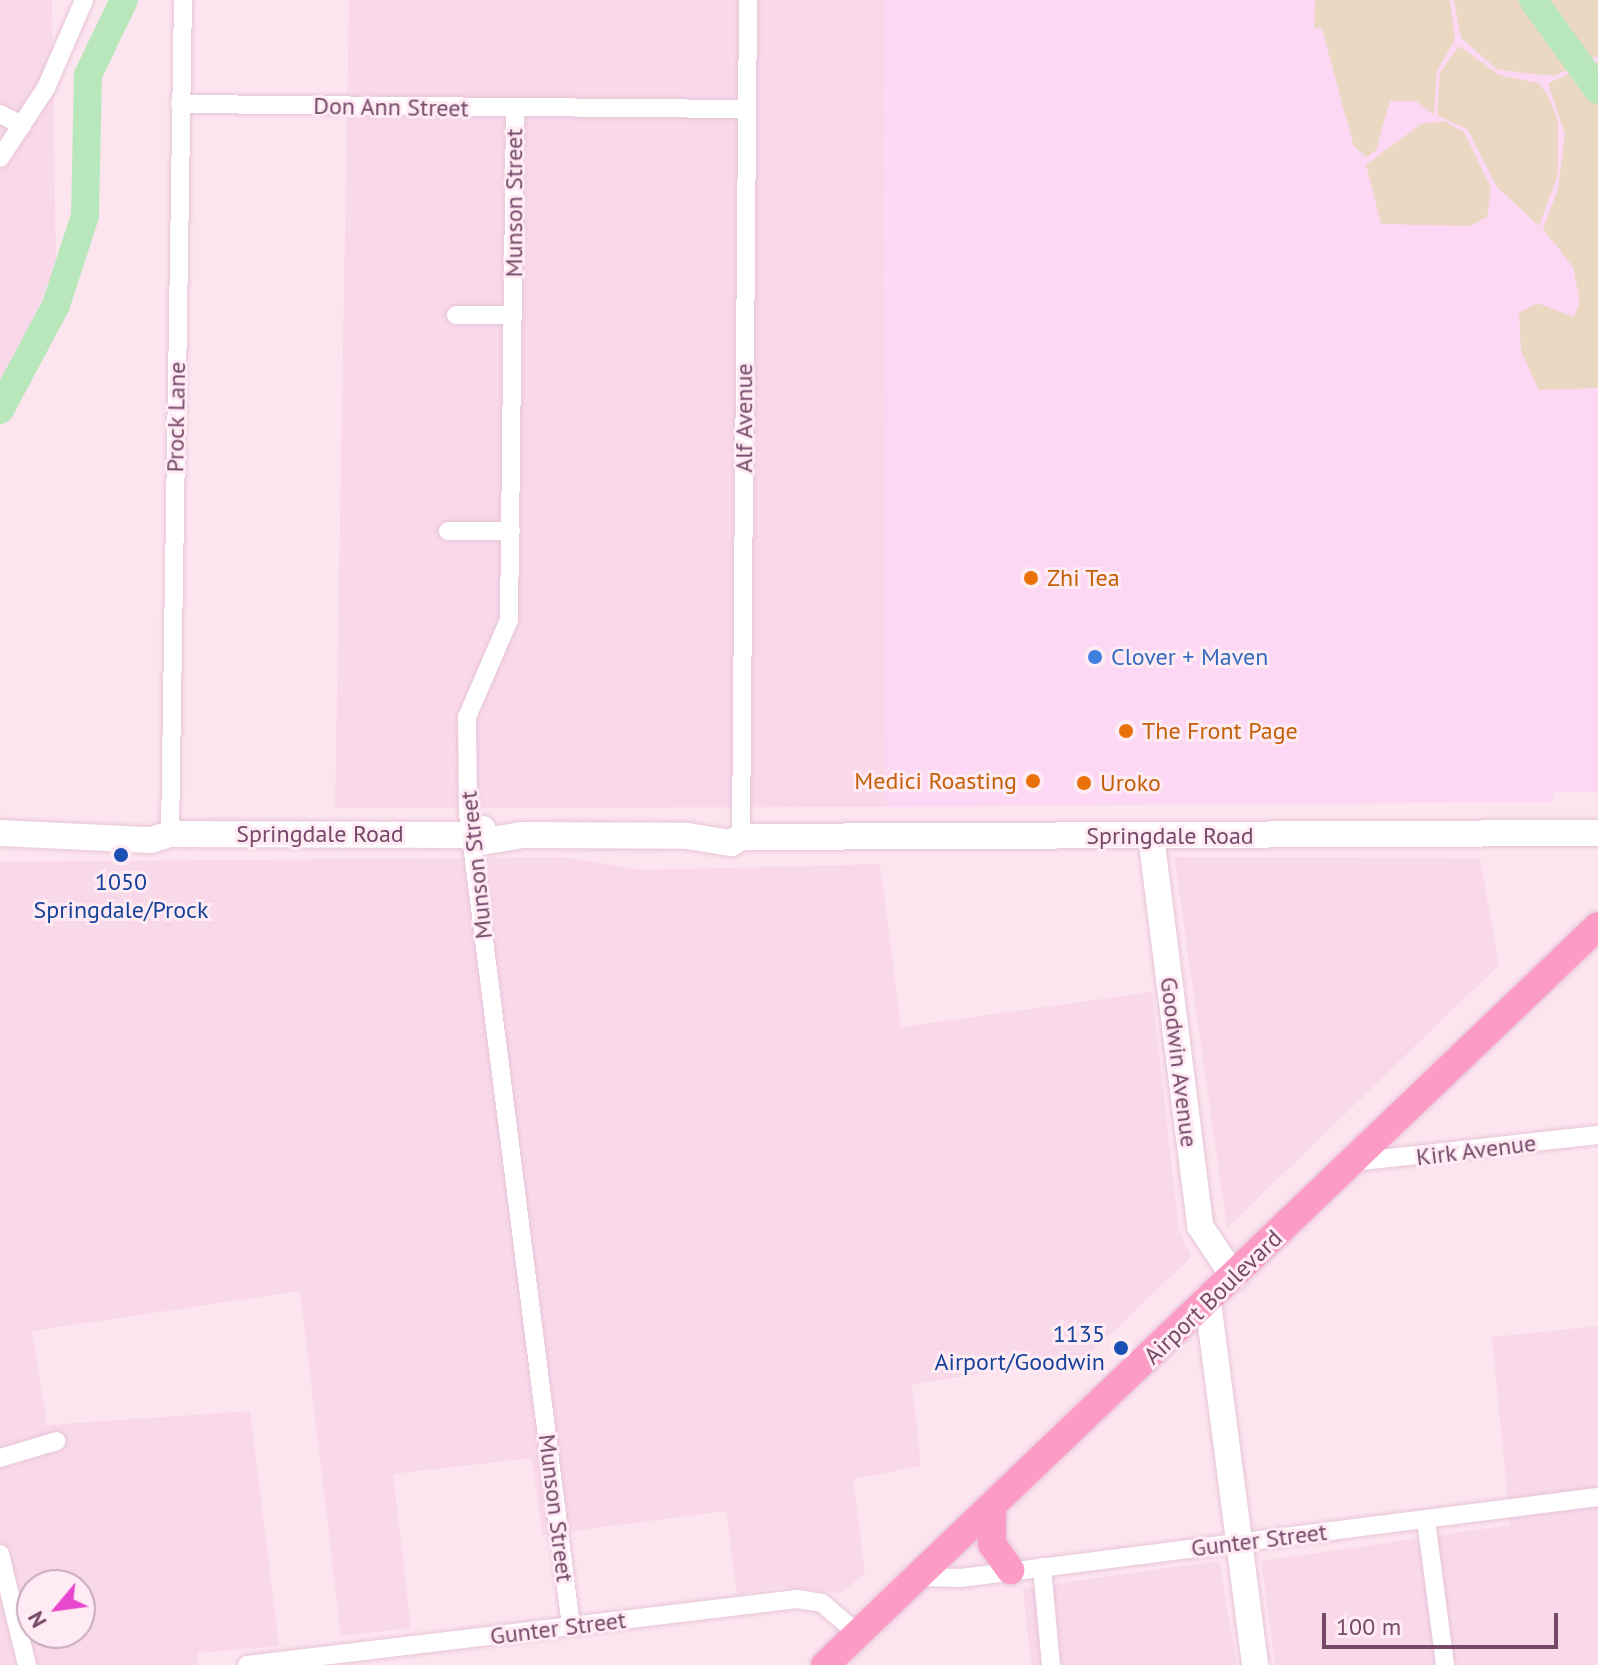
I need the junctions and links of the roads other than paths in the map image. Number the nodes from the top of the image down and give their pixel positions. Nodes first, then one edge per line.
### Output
1 (84, 0) edge
2 (183, 0) edge
3 (748, 0) edge
4 (180, 104) junction
5 (515, 108) junction
6 (747, 109) junction
7 (0, 114) edge
8 (22, 125) junction
9 (0, 158) edge
10 (456, 315) dead end
11 (513, 315) junction
12 (448, 531) dead end
13 (511, 531) junction
14 (0, 833) edge
15 (1598, 833) edge
16 (170, 834) junction
17 (470, 835) junction
18 (1151, 836) junction
19 (741, 837) junction
20 (1598, 926) edge
21 (1598, 1135) edge
22 (1353, 1162) junction
23 (1234, 1277) junction
24 (1208, 1302) junction
25 (57, 1441) dead end
26 (0, 1458) edge
27 (1598, 1497) edge
28 (992, 1507) junction
29 (1426, 1520) junction
30 (1240, 1543) junction
31 (0, 1554) edge
32 (1042, 1567) junction
33 (1010, 1570) junction
34 (919, 1577) junction
35 (571, 1626) junction
36 (858, 1634) junction
37 (27, 1665) edge
38 (247, 1665) edge
39 (825, 1665) edge
40 (1051, 1665) edge
41 (1255, 1665) edge
42 (1445, 1665) edge

1 - 8 street
2 - 4 street, Prock Lane
3 - 6 street, Alf Avenue
4 - 5 street, Don Ann Street
4 - 16 street, Prock Lane
5 - 6 street, Don Ann Street
5 - 11 street, Munson Street
6 - 19 street, Alf Avenue
7 - 8 street
8 - 9 street
10 - 11 street
11 - 13 street, Munson Street
12 - 13 street
13 - 17 street, Munson Street
14 - 16 main road, Springdale Road
15 - 18 main road, Springdale Road
16 - 17 main road, Springdale Road
17 - 19 main road, Springdale Road
17 - 35 street, Munson Street
18 - 19 main road, Springdale Road
18 - 23 main road, Goodwin Avenue
20 - 22 main road, Airport Boulevard
21 - 22 street, Kirk Avenue
22 - 23 main road, Airport Boulevard
23 - 24 main road, Airport Boulevard
24 - 28 main road, Airport Boulevard
24 - 30 main road
25 - 26 street
27 - 29 street, Gunter Street
28 - 33 main road
28 - 34 main road, Airport Boulevard
29 - 30 street, Gunter Street
29 - 42 street
30 - 32 street, Gunter Street
30 - 41 main road
31 - 37 street
32 - 33 street, Gunter Street
32 - 40 street
33 - 34 street, Gunter Street
34 - 36 main road, Airport Boulevard
35 - 36 street, Gunter Street
35 - 38 street, Gunter Street
36 - 39 main road, Airport Boulevard

